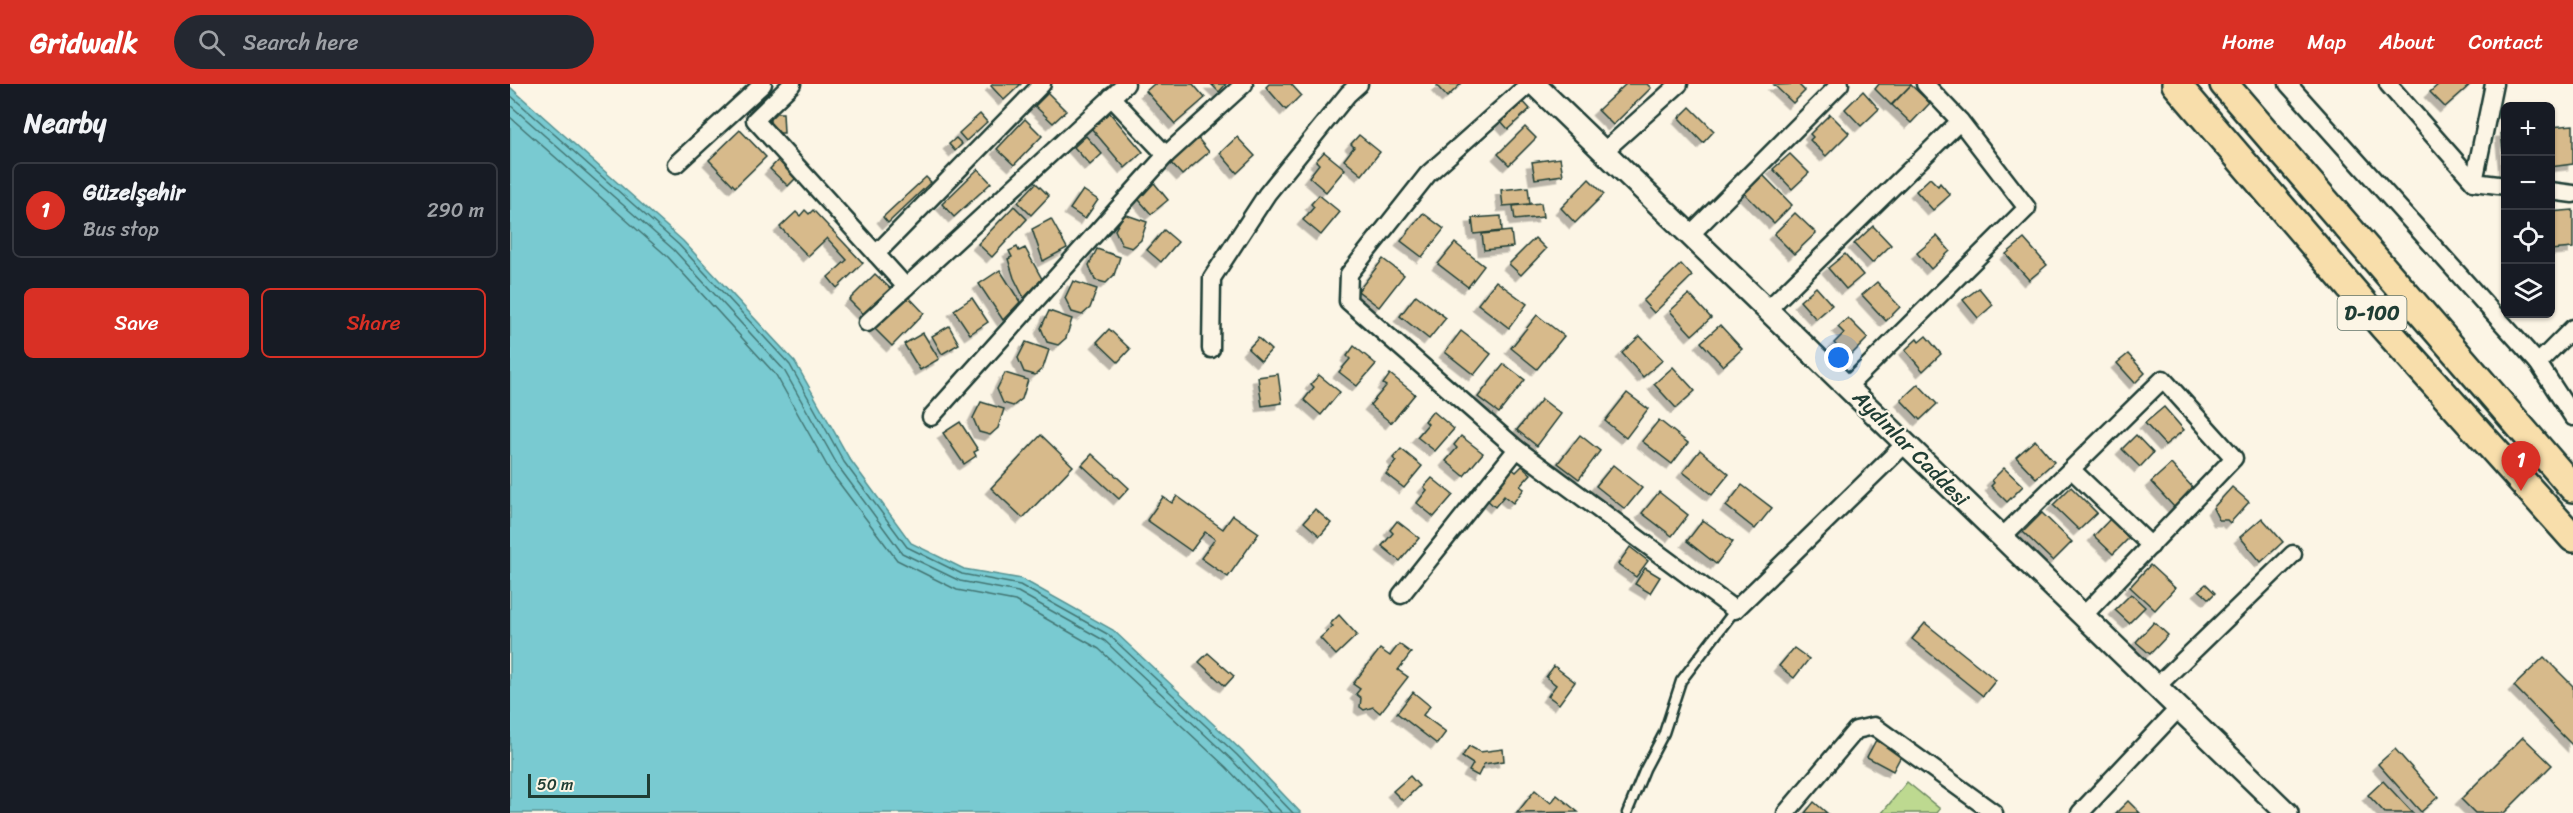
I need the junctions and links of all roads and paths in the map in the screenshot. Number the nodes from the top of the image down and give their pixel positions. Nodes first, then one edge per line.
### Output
1 (763, 84) edge
2 (792, 84) edge
3 (1042, 84) edge
4 (1126, 84) edge
5 (1244, 84) edge
6 (1359, 84) edge
7 (1528, 84) edge
8 (1534, 84) edge
9 (1679, 84) edge
10 (1840, 84) edge
11 (1925, 84) edge
12 (2176, 84) edge
13 (2224, 84) edge
14 (2288, 84) edge
15 (2388, 84) edge
16 (2494, 84) edge
17 (1112, 97) junction
18 (1960, 121) junction
19 (1603, 152) junction
20 (1166, 155) junction
21 (676, 164) dead end
22 (2474, 182) junction
23 (2501, 185) edge
24 (2555, 192) edge
25 (2573, 194) edge
26 (1690, 235) junction
27 (876, 254) junction
28 (906, 286) junction
29 (1766, 311) junction
30 (867, 323) dead end
31 (2573, 328) edge
32 (1211, 350) dead end
33 (2538, 363) junction
34 (1848, 386) junction
35 (931, 417) dead end
36 (2573, 417) edge
37 (1906, 443) junction
38 (1517, 449) junction
39 (2072, 470) junction
40 (2573, 488) edge
41 (2002, 537) junction
42 (2573, 538) edge
43 (2151, 546) junction
44 (2293, 554) dead end
45 (1401, 595) dead end
46 (1735, 610) junction
47 (2084, 615) junction
48 (2157, 686) junction
49 (2179, 708) junction
50 (1627, 813) edge
51 (1786, 813) edge
52 (1994, 813) edge
53 (2080, 813) edge
54 (2286, 813) edge

1 - 21 street
2 - 27 street
3 - 27 street
4 - 17 street
5 - 20 street
6 - 32 street
7 - 38 street
8 - 19 street, Aydınlar Caddesi
9 - 19 street
10 - 26 street
11 - 18 street
12 - 42 highway, D-100
13 - 40 highway, D-100
14 - 33 street
15 - 22 street
16 - 22 street
17 - 20 street
17 - 28 street
18 - 29 street
18 - 34 street
19 - 26 street, Aydınlar Caddesi
20 - 35 street
22 - 23 street
24 - 25 street
26 - 29 street, Aydınlar Caddesi
27 - 28 street
28 - 30 street
29 - 34 street, Aydınlar Caddesi
31 - 33 street
33 - 36 street
34 - 37 street, Aydınlar Caddesi
37 - 41 street, Aydınlar Caddesi
37 - 46 street
38 - 45 street
38 - 46 street
39 - 41 street
39 - 43 street
39 - 43 street
41 - 47 street, Aydınlar Caddesi
43 - 47 street
44 - 48 street
46 - 50 lane
47 - 48 street, Aydınlar Caddesi
48 - 49 street, Aydınlar Caddesi
49 - 53 street
49 - 54 street, Aydınlar Caddesi
51 - 52 street

